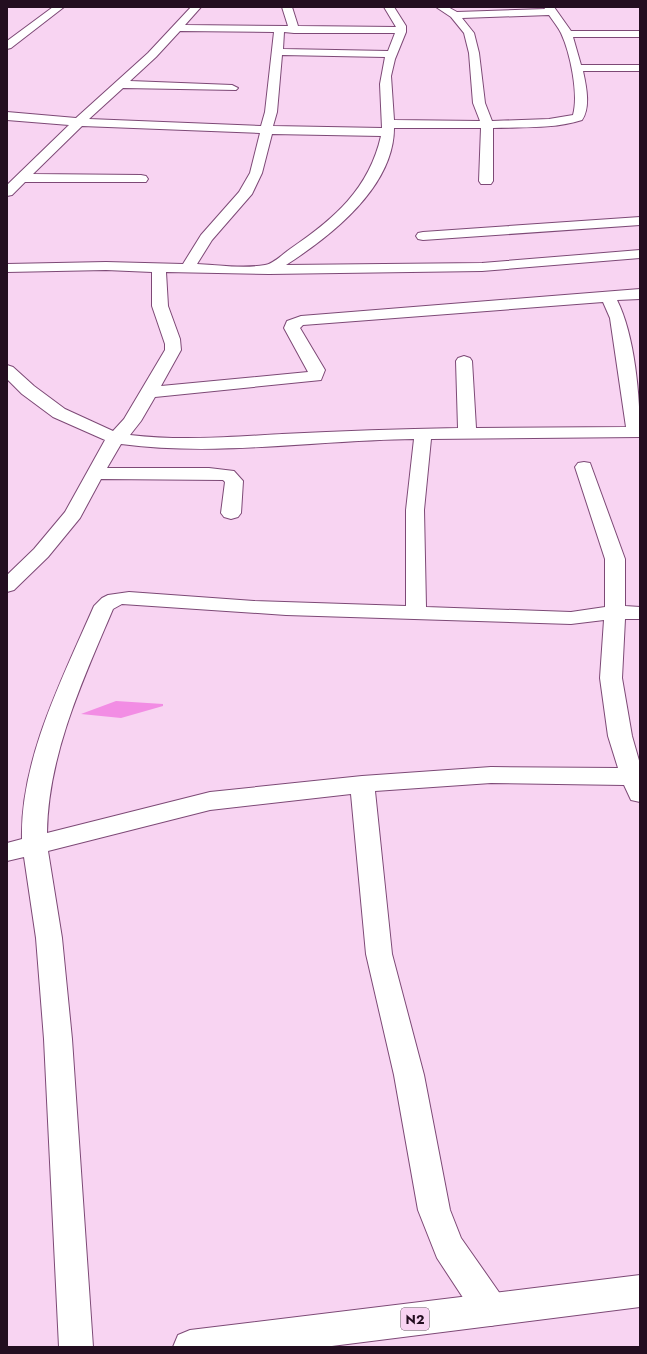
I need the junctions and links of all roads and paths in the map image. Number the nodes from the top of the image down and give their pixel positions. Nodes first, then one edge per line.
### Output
1 (55, 7) edge
2 (59, 7) edge
3 (196, 7) edge
4 (287, 7) edge
5 (388, 7) edge
6 (441, 7) edge
7 (551, 10) edge
8 (455, 16) junction
9 (177, 28) junction
10 (279, 30) junction
11 (294, 30) junction
12 (401, 30) junction
13 (567, 34) junction
14 (640, 34) edge
15 (7, 35) edge
16 (20, 36) junction
17 (7, 46) edge
18 (277, 52) junction
19 (393, 54) junction
20 (578, 68) junction
21 (640, 68) edge
22 (119, 84) junction
23 (232, 88) dead end
24 (7, 116) edge
25 (78, 123) junction
26 (487, 124) junction
27 (388, 128) junction
28 (265, 130) junction
29 (22, 178) junction
30 (141, 179) dead end
31 (486, 180) dead end
32 (7, 191) edge
33 (640, 221) edge
34 (423, 236) dead end
35 (640, 254) edge
36 (7, 268) edge
37 (159, 268) junction
38 (187, 269) junction
39 (269, 270) junction
40 (640, 294) edge
41 (608, 297) junction
42 (464, 361) dead end
43 (7, 370) edge
44 (149, 392) junction
45 (638, 432) edge
46 (467, 433) junction
47 (423, 434) junction
48 (115, 438) junction
49 (584, 467) dead end
50 (95, 474) junction
51 (231, 513) dead end
52 (7, 586) edge
53 (615, 612) junction
54 (416, 613) junction
55 (640, 613) edge
56 (637, 782) edge
57 (362, 784) junction
58 (34, 844) junction
59 (7, 852) edge
60 (640, 1291) edge
61 (491, 1310) junction
62 (76, 1347) edge
63 (190, 1347) edge

1 - 2 main road
2 - 16 main road
3 - 9 main road
4 - 11 main road
5 - 12 main road
6 - 8 main road
7 - 8 main road
7 - 13 main road
8 - 26 main road
9 - 10 main road
9 - 22 main road
10 - 11 main road
10 - 18 main road
11 - 12 main road
12 - 19 main road
13 - 14 main road
13 - 20 main road
15 - 16 main road
16 - 17 main road
18 - 19 main road
18 - 28 main road
19 - 27 main road
20 - 21 main road
20 - 26 main road
22 - 23 main road
22 - 25 main road
24 - 25 main road
25 - 28 main road
25 - 29 main road
26 - 27 main road
26 - 31 main road
27 - 28 main road
27 - 39 main road
28 - 38 main road
29 - 30 main road
29 - 32 main road
33 - 34 main road
35 - 39 main road
36 - 37 main road
37 - 38 main road
37 - 44 main road
38 - 39 main road
40 - 41 main road
41 - 44 main road
41 - 45 main road
42 - 46 main road
43 - 48 main road
44 - 48 main road
45 - 46 main road
46 - 47 main road
47 - 48 main road
47 - 54 main road
48 - 50 main road
49 - 53 main road
50 - 51 main road
50 - 52 main road
53 - 54 main road
53 - 55 main road
53 - 56 main road
54 - 58 main road
56 - 57 main road
57 - 58 main road
57 - 61 main road
58 - 59 main road
58 - 62 main road
60 - 61 main road, N2
61 - 63 main road, N2

